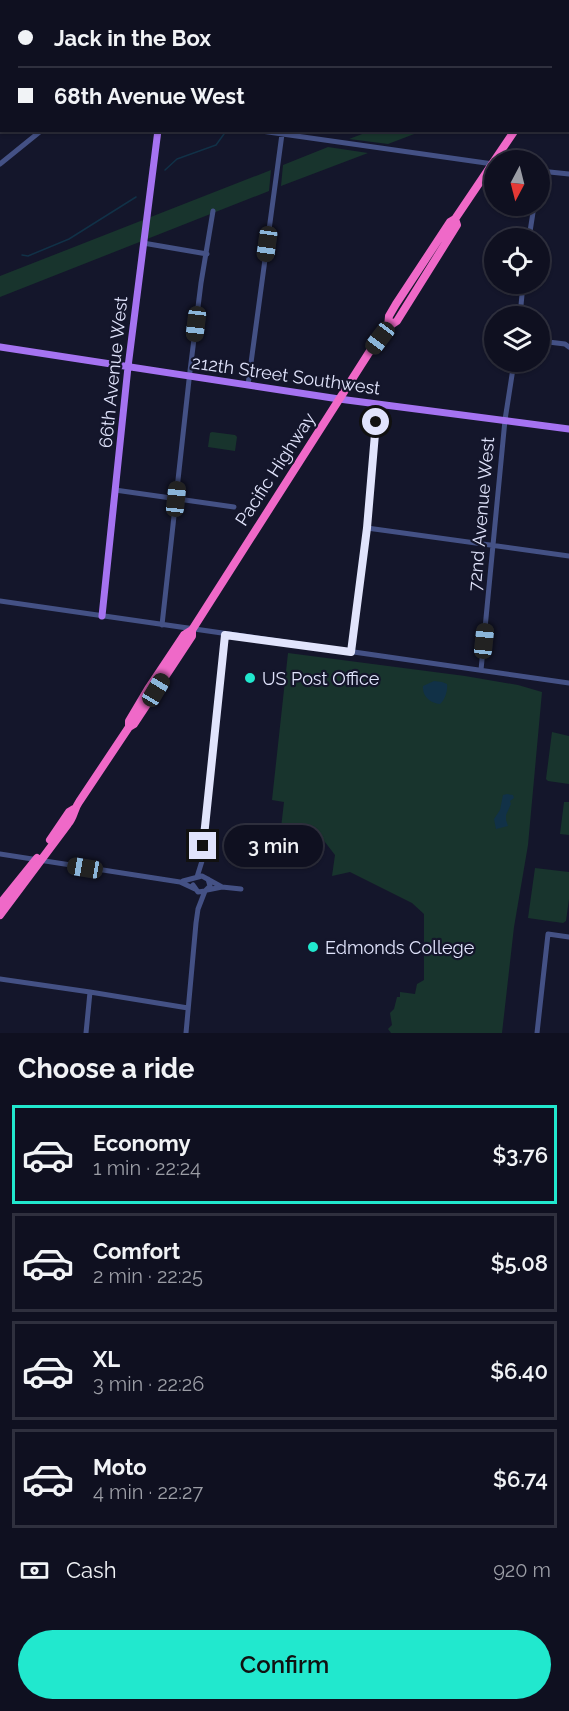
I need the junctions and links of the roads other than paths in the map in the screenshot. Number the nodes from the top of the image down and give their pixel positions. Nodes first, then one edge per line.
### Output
1 (40, 132) edge
2 (158, 132) edge
3 (265, 132) edge
4 (514, 132) edge
5 (282, 135) junction
6 (502, 150) edge
7 (484, 163) edge
8 (0, 164) edge
9 (550, 172) edge
10 (569, 174) edge
11 (484, 177) edge
12 (213, 211) dead end
13 (455, 219) junction
14 (143, 243) junction
15 (207, 254) junction
16 (421, 267) junction
17 (419, 286) junction
18 (388, 327) junction
19 (550, 343) edge
20 (569, 346) edge
21 (0, 347) edge
22 (128, 367) junction
23 (512, 372) edge
24 (189, 376) junction
25 (248, 385) junction
26 (339, 399) junction
27 (378, 404) junction
28 (505, 420) junction
29 (569, 429) edge
30 (115, 490) junction
31 (176, 499) junction
32 (234, 507) dead end
33 (367, 528) junction
34 (494, 546) junction
35 (569, 556) edge
36 (0, 601) edge
37 (102, 616) junction
38 (162, 625) junction
39 (192, 630) junction
40 (225, 635) junction
41 (351, 652) junction
42 (481, 670) junction
43 (569, 683) edge
44 (140, 710) junction
45 (0, 854) edge
46 (38, 860) junction
47 (202, 861) junction
48 (196, 877) junction
49 (207, 878) junction
50 (180, 882) junction
51 (222, 887) junction
52 (241, 888) dead end
53 (195, 889) junction
54 (206, 891) junction
55 (0, 904) edge
56 (198, 909) junction
57 (0, 915) edge
58 (569, 937) edge
59 (0, 979) edge
60 (90, 992) junction
61 (188, 1008) junction
62 (86, 1033) edge
63 (186, 1033) edge
64 (537, 1033) edge

1 - 8 street
2 - 14 main road, 66th Avenue West
3 - 5 street
4 - 6 highway, Pacific Highway
5 - 7 street
5 - 25 street
9 - 10 street
11 - 13 highway, Pacific Highway
12 - 15 street
13 - 16 highway, Pacific Highway
13 - 17 highway, Pacific Highway
14 - 15 street
14 - 22 main road, 66th Avenue West
15 - 24 street
16 - 17 main road
16 - 18 highway, Pacific Highway
17 - 18 highway, Pacific Highway
18 - 26 highway, Pacific Highway
19 - 20 street
21 - 22 main road, 212th Street Southwest
22 - 24 main road, 212th Street Southwest
22 - 30 main road, 66th Avenue West
23 - 28 street, 72nd Avenue West
24 - 25 main road, 212th Street Southwest
24 - 31 street
25 - 26 main road, 212th Street Southwest
26 - 27 main road, 212th Street Southwest
26 - 39 highway, Pacific Highway
27 - 28 main road, 212th Street Southwest
27 - 33 street
28 - 29 main road, 212th Street Southwest
28 - 34 street, 72nd Avenue West
30 - 31 street
30 - 37 main road, 66th Avenue West
31 - 32 street
31 - 38 street
33 - 34 street
33 - 41 street
34 - 35 street
34 - 42 street, 72nd Avenue West
36 - 37 street
37 - 38 street
38 - 39 street
39 - 40 street
39 - 44 highway, Pacific Highway
39 - 44 highway, Pacific Highway
40 - 41 street
40 - 47 street
41 - 42 street
42 - 43 street
44 - 46 highway, Pacific Highway
45 - 46 street
46 - 50 street
46 - 55 highway, Pacific Highway
46 - 57 highway, Pacific Highway
47 - 48 street
47 - 49 street
48 - 49 street
48 - 50 street
48 - 53 street
49 - 51 street
49 - 54 street
50 - 53 street
51 - 52 street
51 - 54 street
53 - 54 street
53 - 56 street
54 - 56 street
56 - 61 street
58 - 64 street
59 - 60 street
60 - 61 street
60 - 62 street
61 - 63 street

